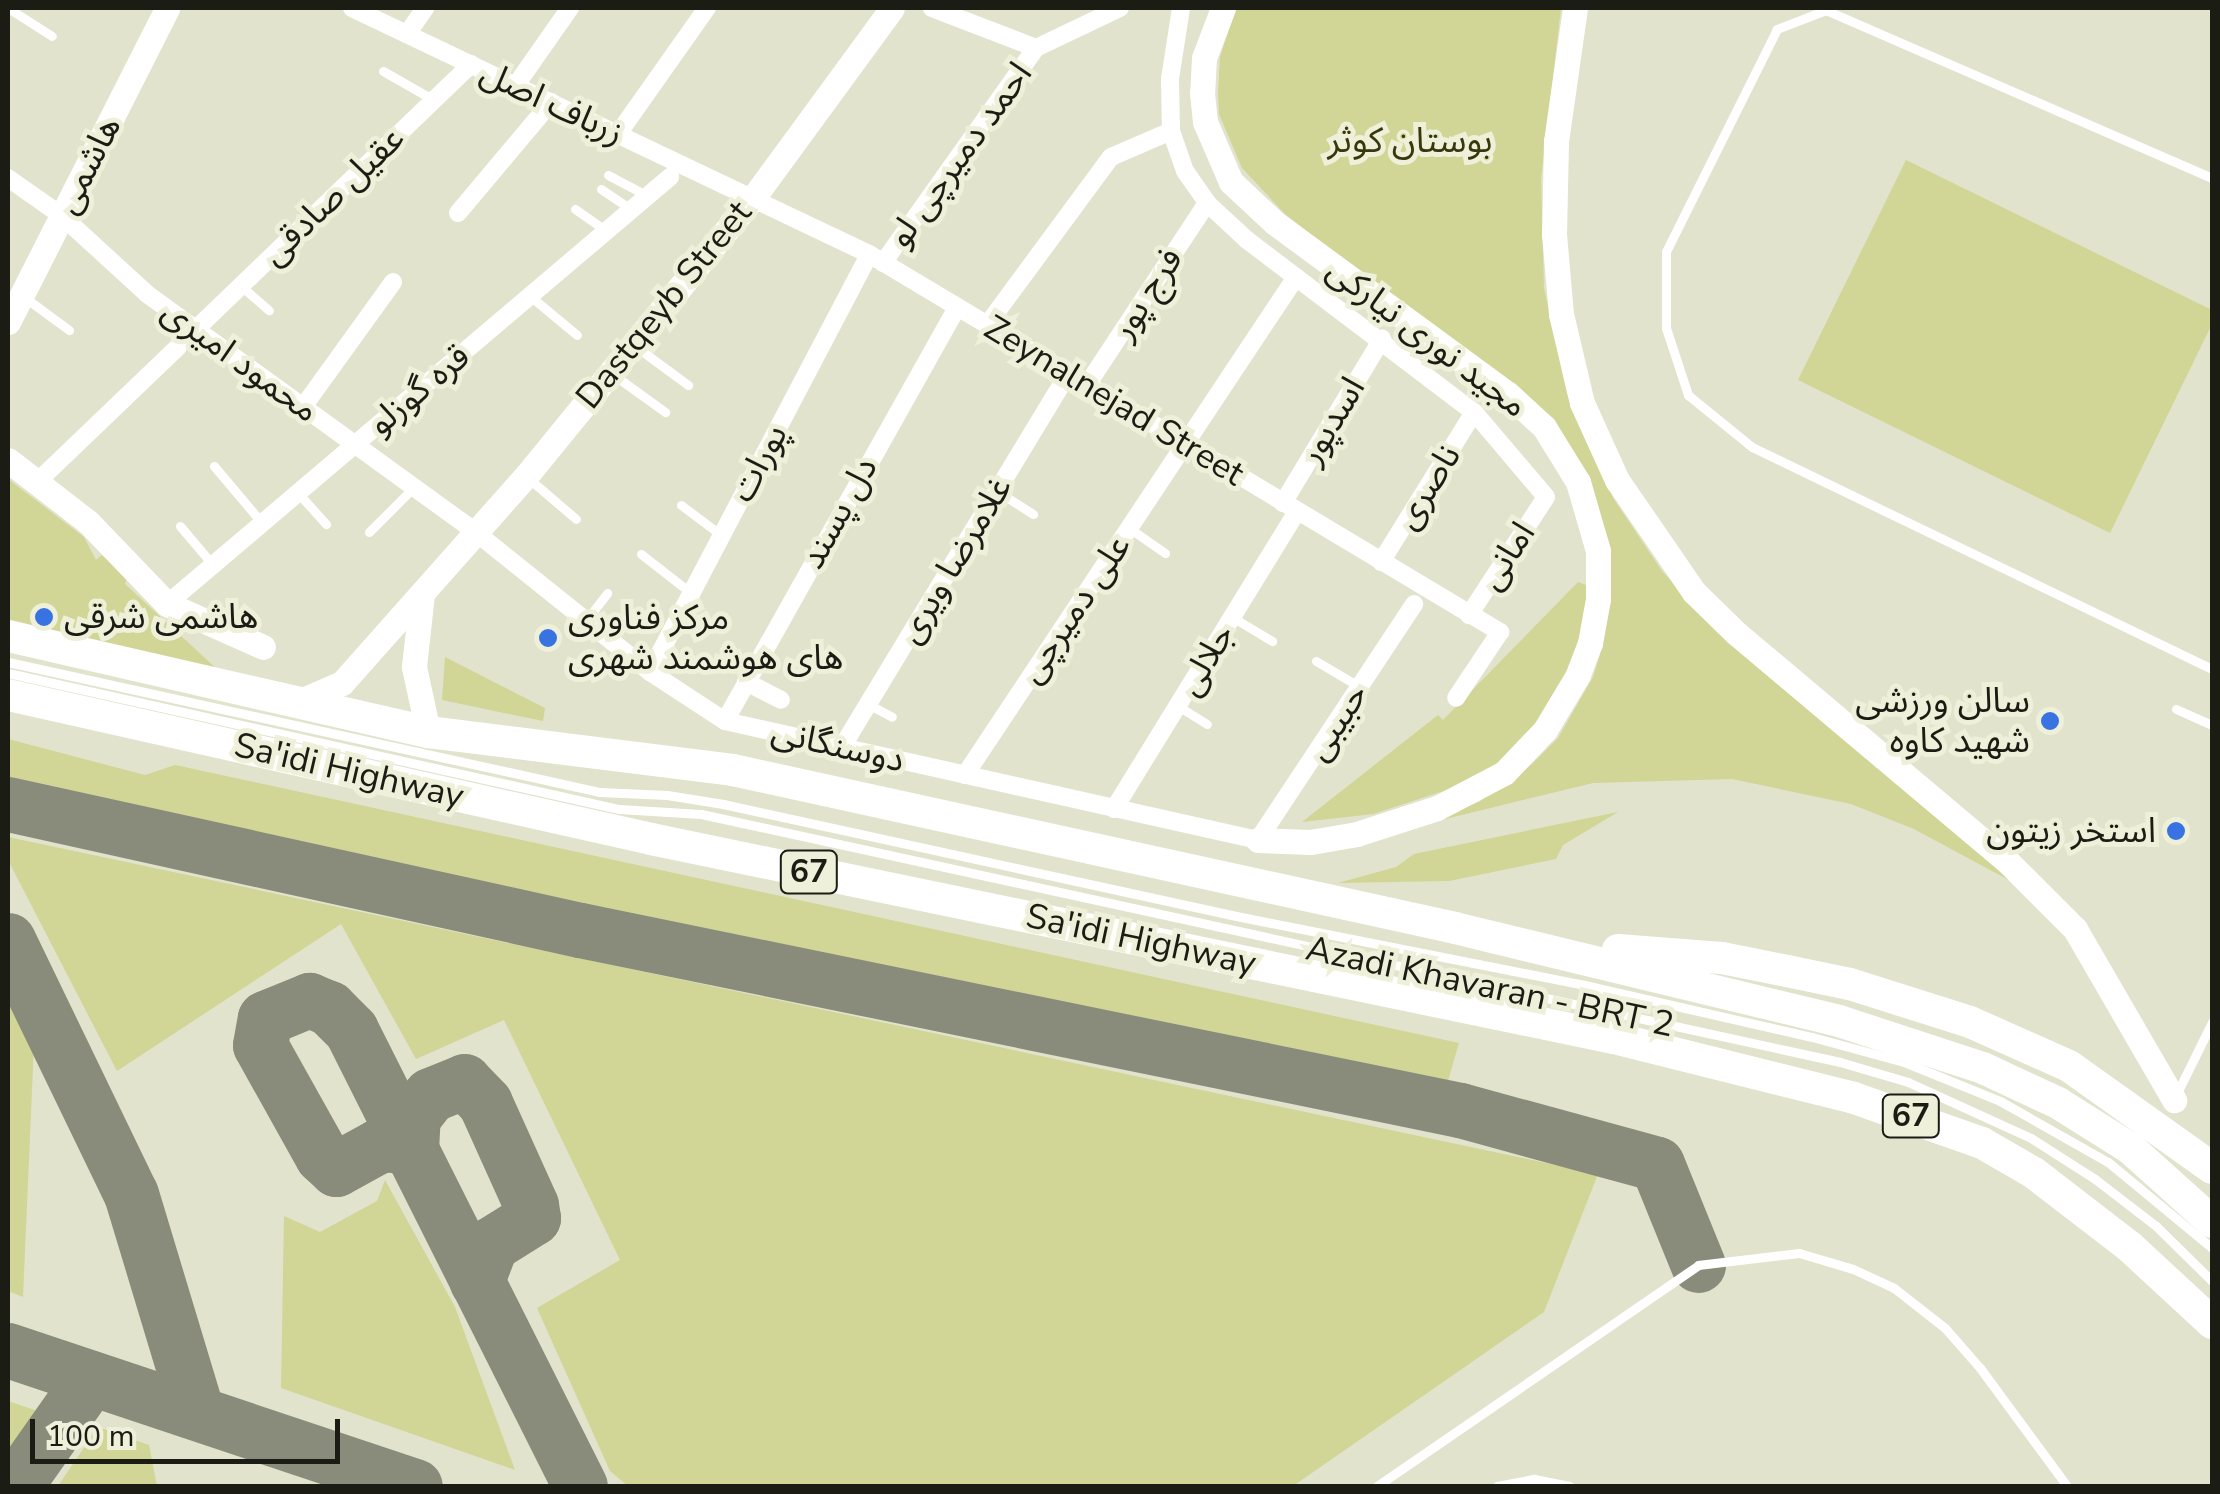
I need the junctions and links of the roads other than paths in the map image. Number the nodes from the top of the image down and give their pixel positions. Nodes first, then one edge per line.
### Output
1 (8, 8) edge
2 (168, 8) edge
3 (352, 8) edge
4 (425, 8) edge
5 (570, 8) edge
6 (707, 8) edge
7 (892, 8) edge
8 (932, 8) edge
9 (1120, 8) edge
10 (1181, 8) edge
11 (1223, 8) edge
12 (1575, 8) edge
13 (407, 34) junction
14 (52, 36) dead end
15 (1036, 48) junction
16 (471, 64) junction
17 (383, 70) dead end
18 (516, 86) junction
19 (432, 99) junction
20 (552, 102) junction
21 (1171, 131) junction
22 (618, 134) junction
23 (608, 175) dead end
24 (670, 177) dead end
25 (8, 178) edge
26 (2212, 178) edge
27 (601, 190) dead end
28 (648, 196) junction
29 (752, 198) junction
30 (1207, 203) junction
31 (575, 209) dead end
32 (632, 210) junction
33 (458, 213) dead end
34 (62, 216) junction
35 (607, 231) junction
36 (876, 258) junction
37 (1296, 278) junction
38 (394, 282) dead end
39 (241, 286) junction
40 (22, 296) junction
41 (530, 296) junction
42 (957, 307) junction
43 (269, 310) dead end
44 (8, 322) edge
45 (986, 325) junction
46 (196, 329) junction
47 (70, 330) dead end
48 (578, 335) dead end
49 (1382, 338) junction
50 (633, 344) junction
51 (178, 347) dead end
52 (610, 372) junction
53 (1068, 374) junction
54 (688, 385) dead end
55 (1087, 385) junction
56 (303, 407) junction
57 (666, 412) dead end
58 (1474, 412) junction
59 (356, 444) junction
60 (1185, 444) junction
61 (8, 460) edge
62 (214, 466) dead end
63 (526, 476) junction
64 (36, 482) junction
65 (414, 487) junction
66 (997, 491) junction
67 (298, 493) junction
68 (681, 506) dead end
69 (1290, 507) junction
70 (1032, 514) dead end
71 (576, 519) dead end
72 (262, 523) junction
73 (326, 524) dead end
74 (180, 526) dead end
75 (1129, 528) junction
76 (474, 531) junction
77 (369, 532) dead end
78 (721, 535) junction
79 (1165, 553) dead end
80 (640, 554) dead end
81 (1382, 562) junction
82 (213, 565) junction
83 (422, 591) junction
84 (606, 593) dead end
85 (691, 593) junction
86 (167, 604) junction
87 (1414, 604) dead end
88 (1469, 614) junction
89 (1232, 617) junction
90 (587, 619) junction
91 (8, 636) edge
92 (1272, 640) dead end
93 (264, 647) dead end
94 (1316, 661) dead end
95 (8, 662) edge
96 (2212, 669) edge
97 (650, 672) junction
98 (8, 673) edge
99 (746, 682) junction
100 (1360, 687) junction
101 (8, 695) edge
102 (1456, 698) dead end
103 (781, 700) dead end
104 (296, 703) junction
105 (868, 704) junction
106 (1178, 706) junction
107 (2176, 709) dead end
108 (892, 716) dead end
109 (725, 721) junction
110 (1207, 724) dead end
111 (2212, 725) edge
112 (428, 732) junction
113 (842, 747) junction
114 (965, 775) junction
115 (1114, 809) junction
116 (1258, 840) junction
117 (1514, 942) junction
118 (2212, 1022) edge
119 (2174, 1100) joint
120 (2212, 1168) edge
121 (2212, 1222) edge
122 (2212, 1248) edge
123 (2168, 1281) junction
124 (2212, 1281) edge
125 (2212, 1323) edge
126 (2212, 1334) edge
127 (1377, 1486) edge
128 (1497, 1486) edge
129 (1569, 1486) edge
130 (2067, 1486) edge

1 - 14 lane
2 - 34 main road, هاشمی
3 - 13 street, زرباف اصل
4 - 13 street
5 - 18 street
6 - 22 street
7 - 29 main road, Dastqeyb Street
8 - 15 street
9 - 15 street
10 - 21 street
11 - 116 main road, مجید نوری نیارکی
12 - 119 main road, مجید نوری نیارکی
13 - 16 street, زرباف اصل
15 - 36 street, احمد دمیرچی لو
16 - 18 street, زرباف اصل
16 - 19 street, عقیل صادقی
17 - 19 lane
18 - 20 street, زرباف اصل
19 - 39 street, عقیل صادقی
20 - 22 street, زرباف اصل
20 - 33 street
21 - 30 street
21 - 45 street
22 - 29 street, زرباف اصل
23 - 28 lane
24 - 28 street, قره گوزلو
25 - 34 street, محمود امیری
26 - 96 lane
27 - 32 lane
28 - 32 street, قره گوزلو
29 - 36 street, Zeynalnejad Street
29 - 50 main road, Dastqeyb Street
30 - 37 street
30 - 55 street, فرج پور
31 - 35 lane
32 - 35 street, قره گوزلو
34 - 40 main road, هاشمی
34 - 46 street, محمود امیری
35 - 41 street, قره گوزلو
36 - 42 street, Zeynalnejad Street
36 - 78 street, پورات
37 - 49 street
37 - 60 street, علی دمیرچی
38 - 56 street
39 - 43 lane
39 - 46 street, عقیل صادقی
40 - 44 main road, هاشمی
40 - 47 lane
41 - 48 lane
41 - 59 street, قره گوزلو
42 - 45 street, Zeynalnejad Street
42 - 99 street, دل پسند
45 - 53 street, Zeynalnejad Street
46 - 56 street, محمود امیری
49 - 58 street
49 - 69 street, اسدپور
50 - 52 main road, Dastqeyb Street
50 - 54 lane
51 - 64 street
52 - 57 lane
52 - 63 main road, Dastqeyb Street
53 - 55 street, Zeynalnejad Street
53 - 66 street, غلامرضا ویری
55 - 60 street, Zeynalnejad Street
56 - 59 street, محمود امیری
58 - 81 street, ناصری
58 - 88 street, امانی
59 - 65 street, محمود امیری
59 - 67 street, قره گوزلو
60 - 69 street, Zeynalnejad Street
60 - 75 street, علی دمیرچی
61 - 64 main road
62 - 72 lane
63 - 71 lane
63 - 76 main road, Dastqeyb Street
64 - 86 main road
65 - 76 street, محمود امیری
65 - 77 lane
66 - 70 lane
66 - 105 street, غلامرضا ویری
67 - 72 street, قره گوزلو
67 - 73 lane
68 - 78 lane
69 - 81 street, Zeynalnejad Street
69 - 89 street, جلالی
72 - 82 street, قره گوزلو
74 - 82 lane
75 - 79 lane
75 - 114 street, علی دمیرچی
76 - 83 main road, Dastqeyb Street
76 - 90 street, دوسنگانی
78 - 85 street, پورات
80 - 85 lane
81 - 88 street, Zeynalnejad Street
82 - 86 street, قره گوزلو
83 - 104 main road, Dastqeyb Street
83 - 112 main road
84 - 90 lane
85 - 97 street, پورات
86 - 93 main road
87 - 100 street, حبیبی
88 - 102 street
89 - 92 lane
89 - 106 street, جلالی
90 - 97 street, دوسنگانی
91 - 104 highway, Sa'idi Highway
94 - 100 lane
95 - 122 lane, Azadi Khavaran - BRT 2
97 - 109 street, دوسنگانی
98 - 124 lane, Azadi Khavaran - BRT 2
99 - 103 street
99 - 109 street, دل پسند
100 - 116 street, حبیبی
101 - 123 highway, Sa'idi Highway / 67
104 - 112 highway, Sa'idi Highway
105 - 108 lane
105 - 113 street, غلامرضا ویری
106 - 110 lane
106 - 115 street, جلالی
107 - 111 lane
109 - 113 street, دوسنگانی
112 - 117 highway, Sa'idi Highway
113 - 114 street, دوسنگانی
114 - 115 street, دوسنگانی
115 - 116 street, دوسنگانی
117 - 120 highway
117 - 121 highway, 67
118 - 119 lane
123 - 125 highway, Sa'idi Highway / 67
123 - 126 highway
127 - 130 lane
128 - 129 lane

